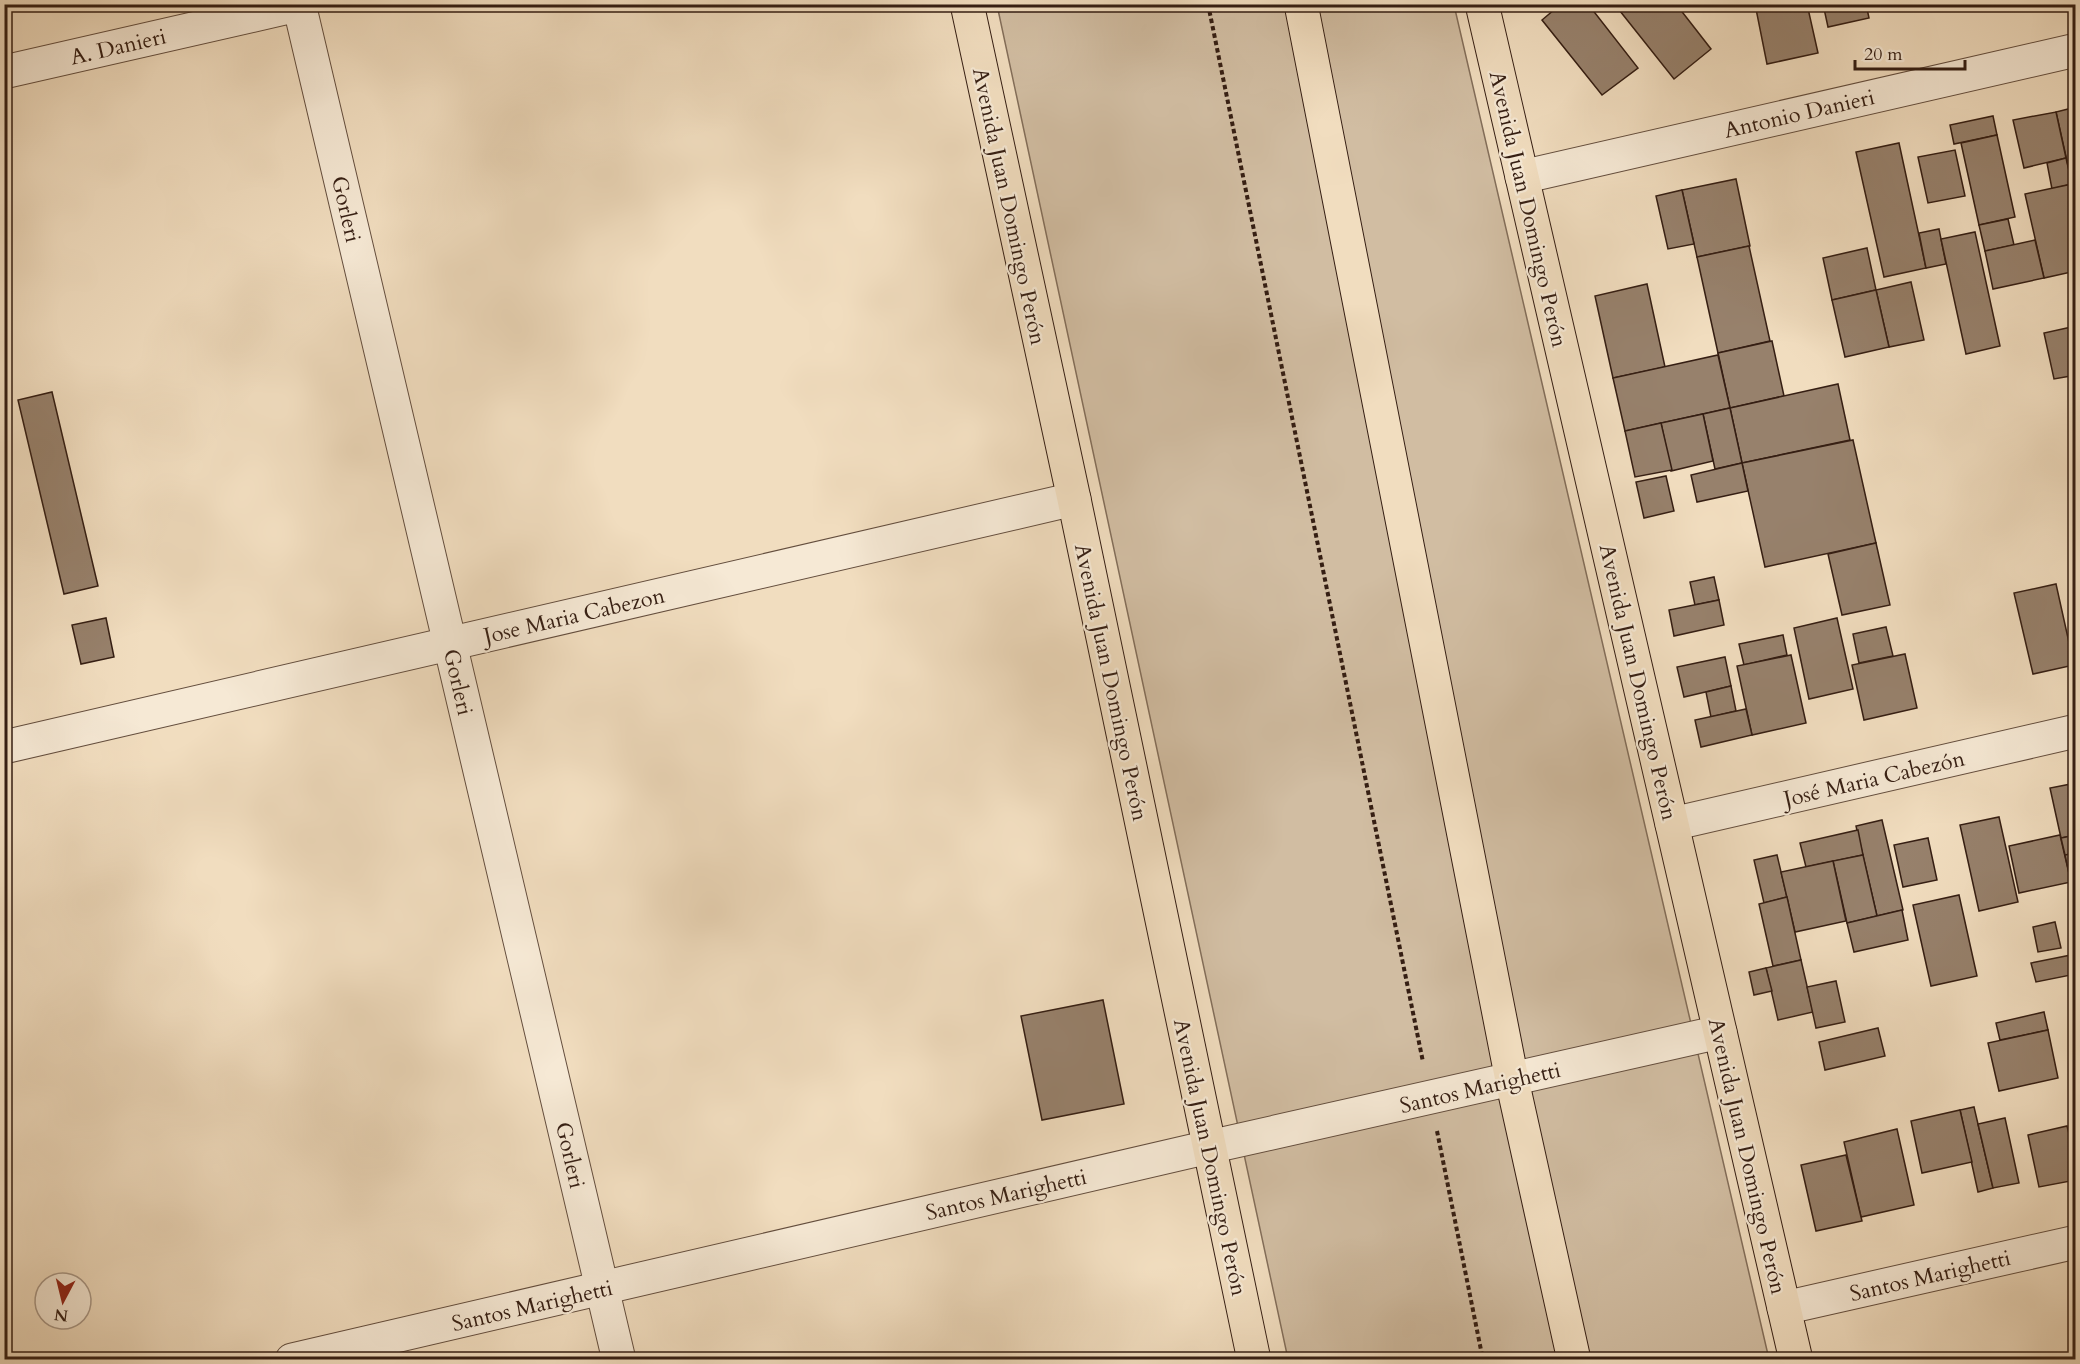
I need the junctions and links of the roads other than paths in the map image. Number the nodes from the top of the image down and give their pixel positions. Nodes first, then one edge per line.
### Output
1 (967, 4) edge
2 (1301, 4) edge
3 (1482, 4) edge
4 (300, 5) edge
5 (2076, 50) edge
6 (4, 72) edge
7 (1522, 177) junction
8 (1074, 499) junction
9 (450, 644) junction
10 (2076, 731) edge
11 (4, 747) edge
12 (1672, 824) junction
13 (1720, 1032) junction
14 (1512, 1080) junction
15 (1209, 1147) junction
16 (2076, 1242) edge
17 (603, 1289) junction
18 (1784, 1308) junction
19 (292, 1359) edge
20 (620, 1359) edge
21 (1254, 1359) edge
22 (1574, 1359) edge
23 (1796, 1359) edge

1 - 8 main road, Avenida Juan Domingo Perón
2 - 14 main road
3 - 7 main road, Avenida Juan Domingo Perón
4 - 6 street, A. Danieri
4 - 9 street, Gorleri
5 - 7 street, Antonio Danieri
7 - 12 main road, Avenida Juan Domingo Perón
8 - 9 street, Jose Maria Cabezon
8 - 15 main road, Avenida Juan Domingo Perón
9 - 11 street, Jose Maria Cabezon
9 - 17 street, Gorleri
10 - 12 street, José Maria Cabezón
12 - 13 main road, Avenida Juan Domingo Perón
13 - 14 street, Santos Marighetti
13 - 18 main road, Avenida Juan Domingo Perón
14 - 15 street, Santos Marighetti
14 - 22 main road
15 - 17 street, Santos Marighetti
15 - 21 main road, Avenida Juan Domingo Perón
16 - 18 street, Santos Marighetti
17 - 19 street, Santos Marighetti
17 - 20 street, Gorleri
18 - 23 main road, Avenida Juan Domingo Perón

